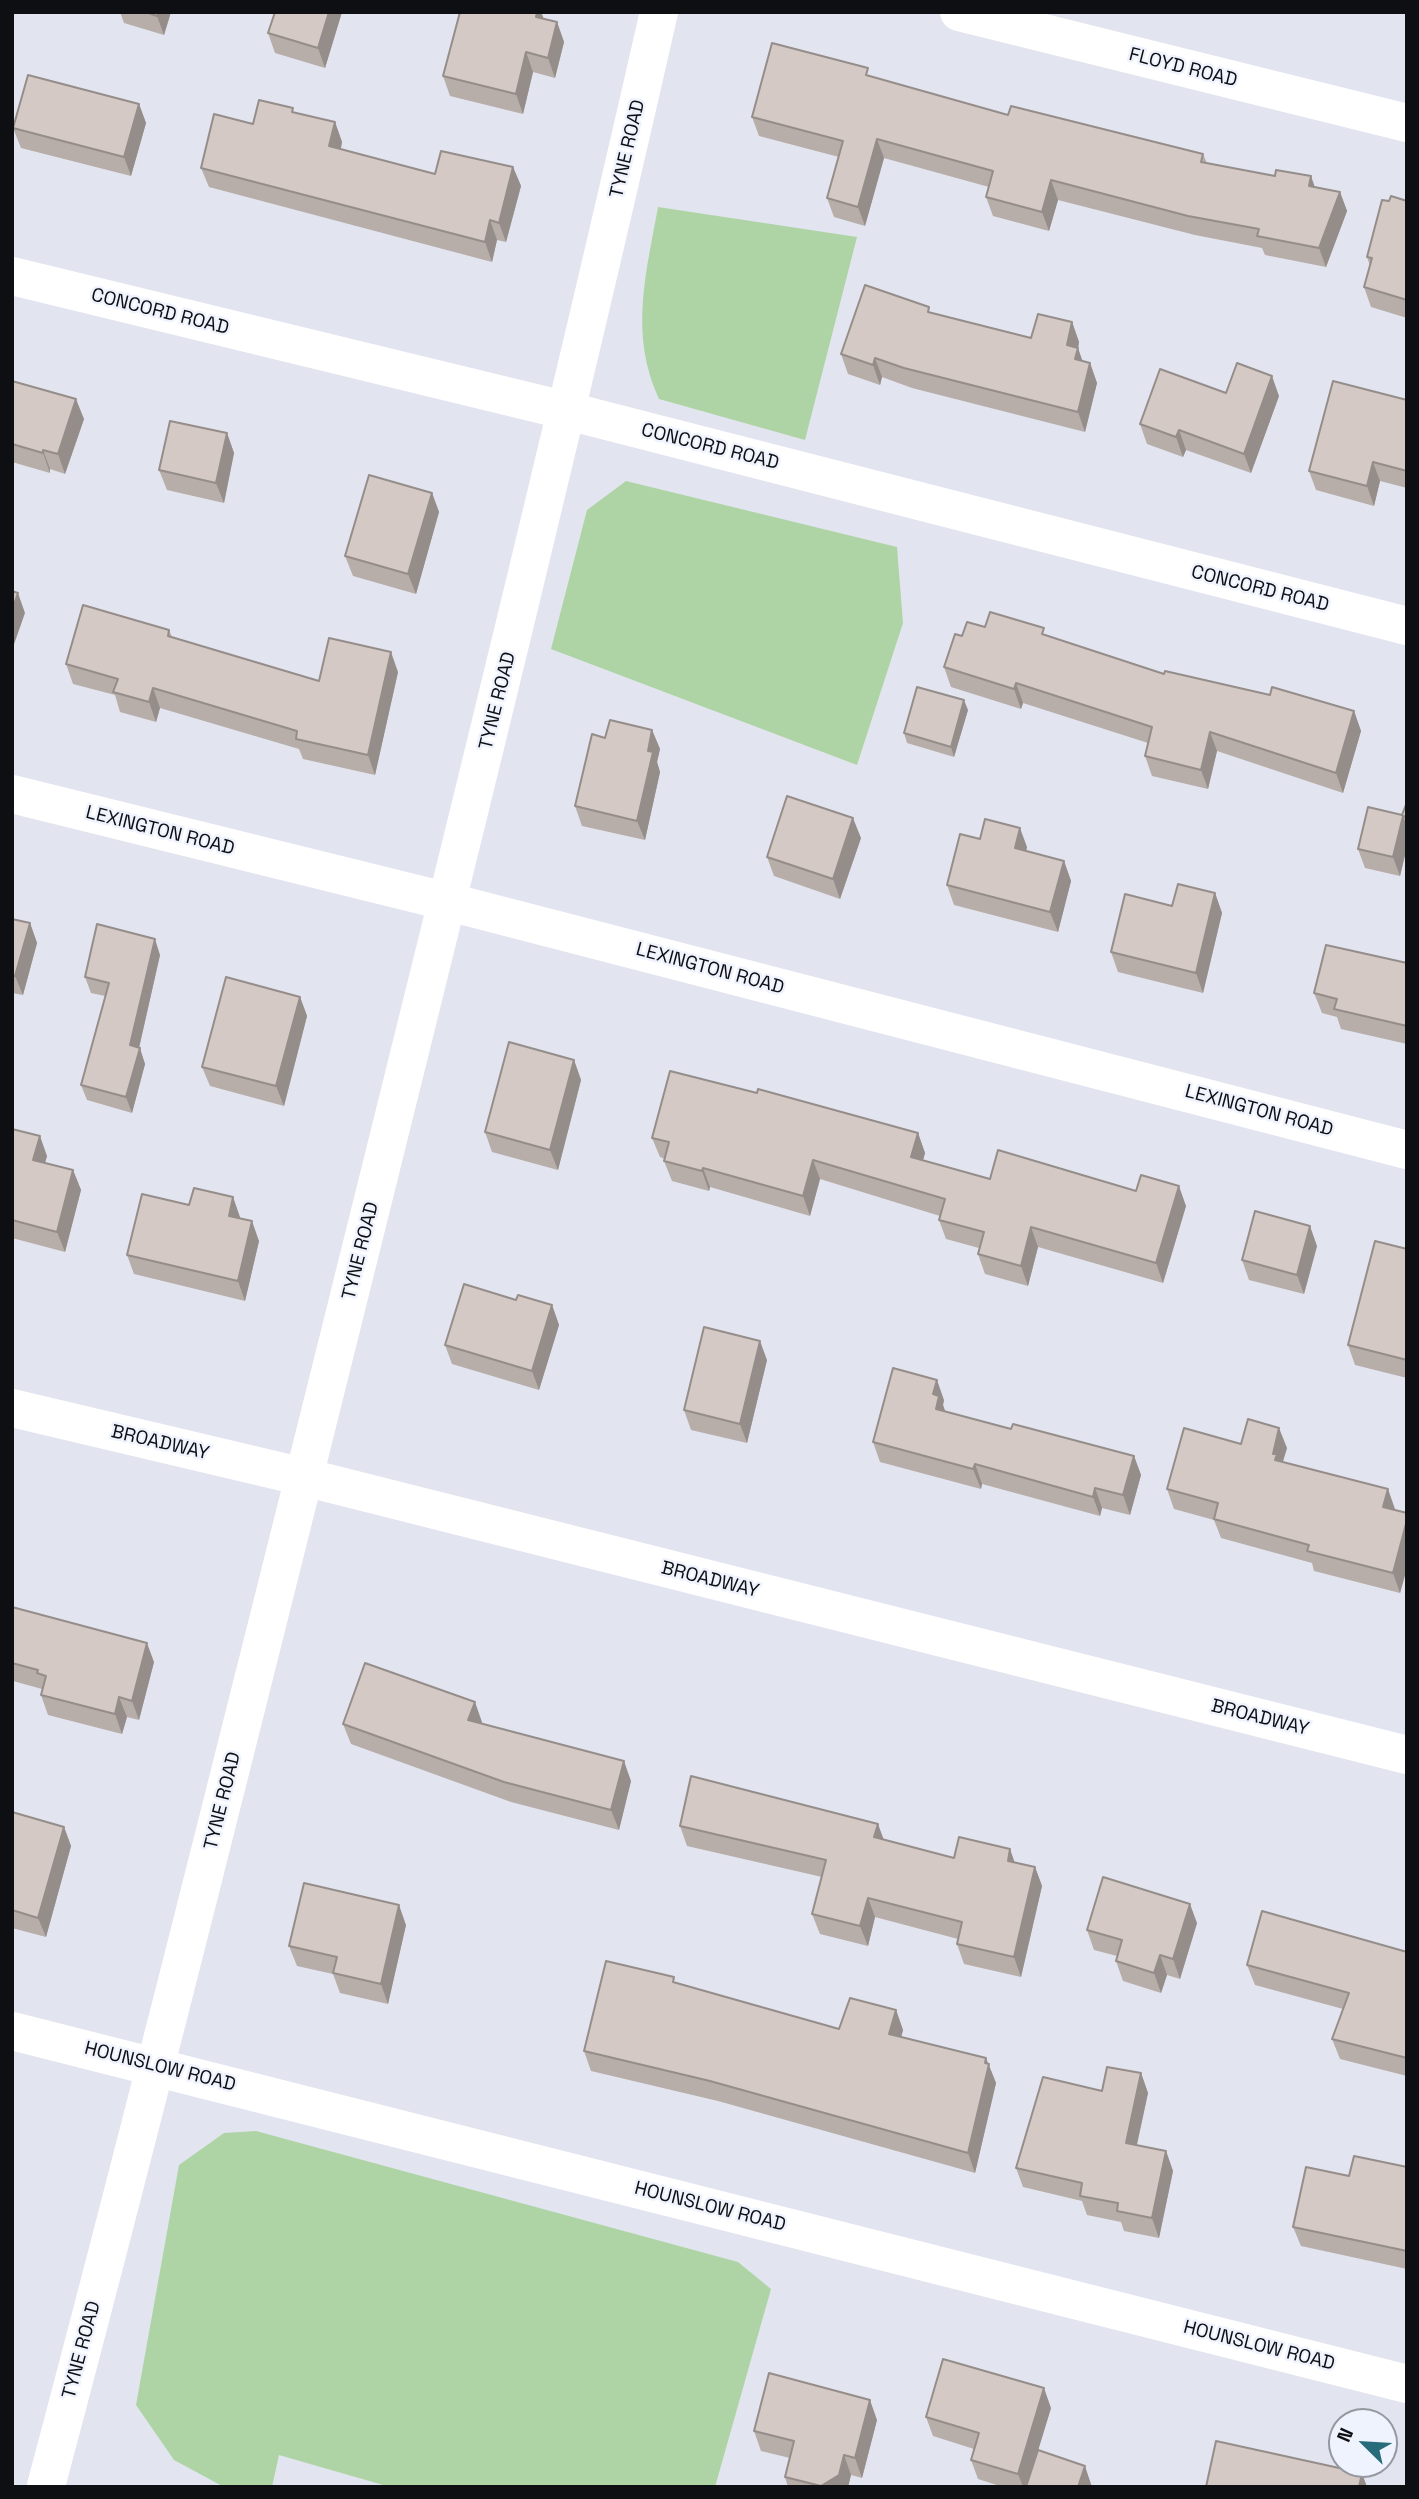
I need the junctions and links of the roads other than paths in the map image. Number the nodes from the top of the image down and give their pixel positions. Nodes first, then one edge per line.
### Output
1 (659, 12) edge
2 (959, 12) edge
3 (1407, 123) edge
4 (12, 276) edge
5 (568, 411) junction
6 (1407, 626) edge
7 (12, 794) edge
8 (449, 902) junction
9 (1407, 1150) edge
10 (12, 1408) edge
11 (304, 1477) junction
12 (1407, 1755) edge
13 (12, 2031) edge
14 (158, 2066) junction
15 (1407, 2384) edge
16 (46, 2486) edge

1 - 5 street, TYNE ROAD
2 - 3 street, FLOYD ROAD
4 - 5 street, CONCORD ROAD
5 - 6 street, CONCORD ROAD
5 - 8 street, TYNE ROAD
7 - 8 street, LEXINGTON ROAD
8 - 9 street, LEXINGTON ROAD
8 - 11 street, TYNE ROAD
10 - 11 street, BROADWAY
11 - 12 street, BROADWAY
11 - 14 street, TYNE ROAD
13 - 14 street, HOUNSLOW ROAD
14 - 15 street, HOUNSLOW ROAD
14 - 16 street, TYNE ROAD

